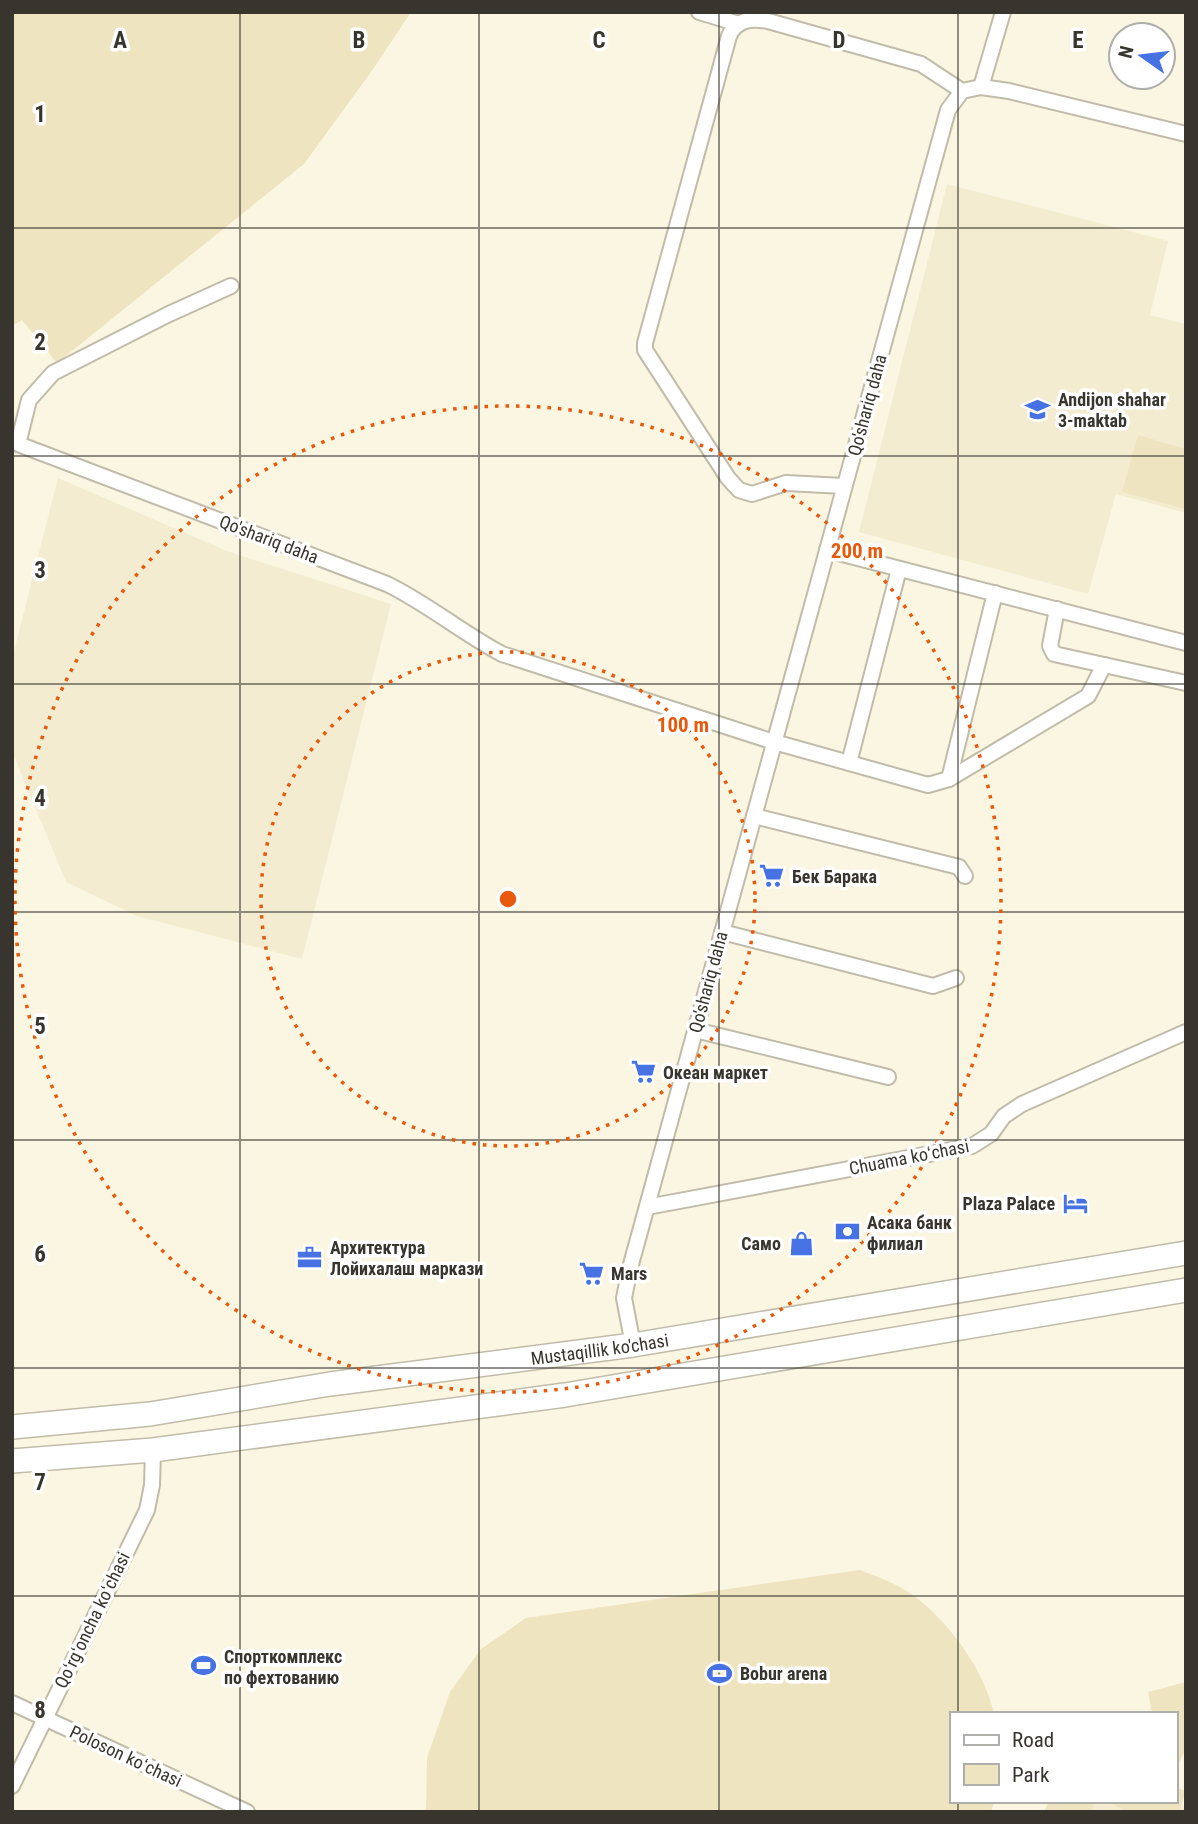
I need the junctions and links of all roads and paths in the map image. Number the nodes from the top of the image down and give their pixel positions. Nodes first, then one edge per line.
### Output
1 (699, 12) edge
2 (1003, 12) edge
3 (738, 24) junction
4 (981, 88) junction
5 (962, 91) junction
6 (1186, 134) edge
7 (231, 286) dead end
8 (844, 486) junction
9 (827, 550) junction
10 (899, 569) junction
11 (995, 593) junction
12 (1056, 609) junction
13 (1186, 643) edge
14 (1104, 665) junction
15 (1186, 683) edge
16 (774, 741) junction
17 (849, 762) junction
18 (949, 779) junction
19 (754, 816) junction
20 (965, 876) dead end
21 (722, 932) junction
22 (956, 978) dead end
23 (695, 1030) junction
24 (1186, 1032) edge
25 (888, 1077) dead end
26 (647, 1207) junction
27 (1186, 1253) edge
28 (1186, 1290) edge
29 (633, 1345) junction
30 (330, 1384) junction
31 (150, 1414) junction
32 (336, 1424) junction
33 (12, 1427) edge
34 (153, 1450) junction
35 (12, 1461) edge
36 (12, 1703) edge
37 (44, 1718) junction
38 (12, 1786) edge
39 (242, 1811) edge

1 - 3 street
2 - 4 street
3 - 5 street
3 - 8 street
4 - 5 street
4 - 6 street
5 - 8 street, Qo'shariq daha
7 - 16 street, Qo'shariq daha
8 - 9 street, Qo'shariq daha
9 - 10 street
9 - 16 street, Qo'shariq daha
10 - 11 street
10 - 17 street
11 - 12 street
11 - 18 street
12 - 13 street
12 - 14 street
14 - 15 street
14 - 18 street
16 - 17 street
16 - 19 street, Qo'shariq daha
17 - 18 street
19 - 20 street
19 - 21 street, Qo'shariq daha
21 - 22 street
21 - 23 street, Qo'shariq daha
23 - 25 street
23 - 26 street, Qo'shariq daha
24 - 26 street, Chuama koʻchasi
26 - 29 street, Qo'shariq daha
27 - 29 main road, Mustaqillik ko'chasi
28 - 32 main road
29 - 30 main road, Mustaqillik ko'chasi
30 - 31 main road, Mustaqillik ko'chasi
30 - 32 main road
31 - 33 main road, Mustaqillik ko'chasi
31 - 34 main road
32 - 34 main road
34 - 35 main road
34 - 37 street, Qoʻrgʻoncha koʻchasi
36 - 37 street, Poloson koʻchasi
37 - 38 street, Qoʻrgʻoncha koʻchasi
37 - 39 street, Poloson koʻchasi

